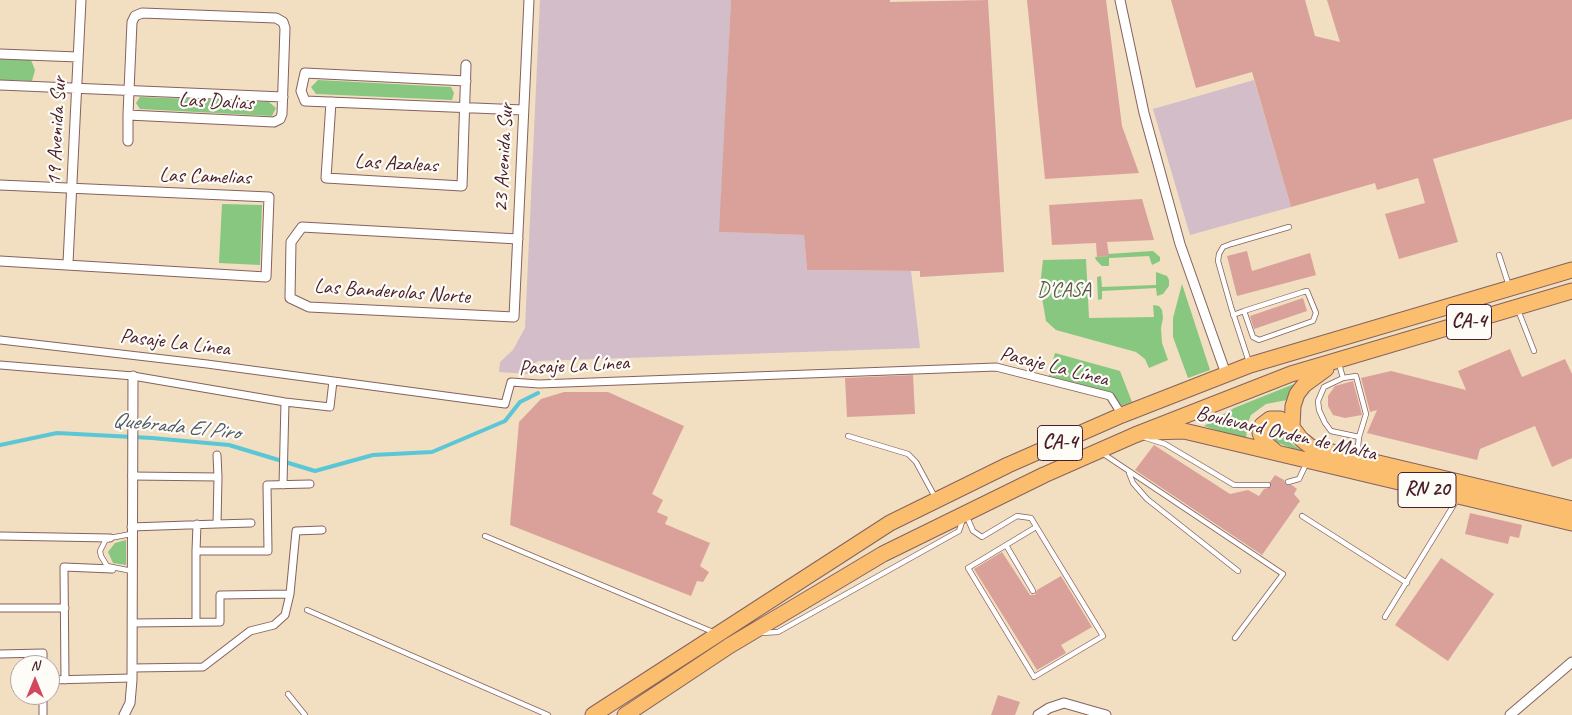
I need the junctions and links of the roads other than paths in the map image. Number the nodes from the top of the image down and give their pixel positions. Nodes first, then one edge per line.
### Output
1 (81, 0) edge
2 (529, 0) edge
3 (1120, 0) edge
4 (0, 54) edge
5 (78, 56) junction
6 (466, 65) dead end
7 (466, 82) junction
8 (0, 85) edge
9 (77, 88) junction
10 (129, 91) junction
11 (283, 97) junction
12 (331, 102) junction
13 (465, 108) junction
14 (523, 110) junction
15 (128, 115) junction
16 (128, 141) dead end
17 (0, 185) edge
18 (72, 189) junction
19 (1289, 228) dead end
20 (518, 239) junction
21 (1499, 255) dead end
22 (0, 261) edge
23 (68, 264) junction
24 (1572, 270) edge
25 (1510, 289) junction
26 (1572, 292) edge
27 (1518, 308) junction
28 (1244, 311) junction
29 (1233, 314) junction
30 (514, 317) joint
31 (0, 340) edge
32 (1534, 351) dead end
33 (1365, 352) junction
34 (1339, 362) junction
35 (0, 365) edge
36 (1250, 365) junction
37 (1226, 374) junction
38 (133, 376) junction
39 (1343, 378) junction
40 (333, 381) junction
41 (285, 402) junction
42 (1122, 415) junction
43 (1292, 427) junction
44 (1135, 435) junction
45 (848, 436) dead end
46 (1359, 437) junction
47 (1099, 451) junction
48 (218, 455) dead end
49 (1282, 456) junction
50 (1356, 459) junction
51 (1307, 462) junction
52 (1129, 472) junction
53 (132, 476) junction
54 (218, 477) junction
55 (1288, 482) dead end
56 (310, 484) dead end
57 (283, 485) junction
58 (1268, 485) dead end
59 (1458, 497) junction
60 (937, 500) junction
61 (1572, 509) edge
62 (966, 513) junction
63 (1302, 516) dead end
64 (251, 523) dead end
65 (1572, 523) edge
66 (197, 524) junction
67 (218, 524) junction
68 (1036, 527) junction
69 (131, 530) junction
70 (322, 530) dead end
71 (0, 536) edge
72 (486, 536) dead end
73 (110, 538) junction
74 (1006, 545) junction
75 (196, 551) junction
76 (112, 568) junction
77 (132, 571) junction
78 (1238, 571) dead end
79 (1407, 583) junction
80 (1033, 592) dead end
81 (290, 594) junction
82 (0, 608) edge
83 (65, 608) junction
84 (307, 610) dead end
85 (1384, 617) dead end
86 (196, 622) junction
87 (133, 623) junction
88 (717, 634) junction
89 (1236, 638) dead end
90 (0, 654) edge
91 (43, 655) edge
92 (1572, 662) edge
93 (132, 673) junction
94 (60, 680) edge
95 (65, 680) junction
96 (288, 694) dead end
97 (628, 714) edge
98 (124, 715) edge
99 (305, 715) edge
100 (548, 715) edge
101 (593, 715) edge
102 (1038, 715) edge
103 (1106, 715) edge
104 (1510, 715) edge

1 - 5 street, 19 Avenida Sur
2 - 14 street, 23 Avenida Sur
3 - 37 street
4 - 5 street
5 - 9 street, 19 Avenida Sur
6 - 7 street, Las Azaleas
7 - 12 street
7 - 13 street, Las Azaleas
8 - 9 street, Las Dalias
9 - 10 street, Las Dalias
9 - 18 street, 19 Avenida Sur
10 - 11 street, Las Dalias
10 - 11 street, Las Dalias
10 - 15 street, Las Dalias
11 - 15 street, Las Dalias
12 - 13 street
12 - 13 street, Las Azaleas
13 - 14 street
14 - 20 street, 23 Avenida Sur
15 - 16 street, Las Dalias
17 - 18 street
18 - 23 street, 19 Avenida Sur
18 - 23 street, Las Camelias
19 - 29 lane
20 - 30 street, 23 Avenida Sur
20 - 30 street, Las Banderolas Norte
21 - 25 lane
22 - 23 street
24 - 25 highway, CA-4
25 - 36 highway, CA-4
26 - 27 highway, CA-4
27 - 32 lane
27 - 33 highway, CA-4
28 - 28 lane
28 - 29 lane
29 - 36 lane
31 - 40 street, Pasaje La Línea
33 - 34 highway, Boulevard Orden de Malta
33 - 44 highway, CA-4
34 - 39 lane
34 - 43 highway, Boulevard Orden de Malta
35 - 38 street
36 - 37 highway, CA-4
37 - 42 highway, CA-4
38 - 41 street
38 - 53 street
39 - 46 lane
39 - 46 lane
40 - 41 street
40 - 42 street, Pasaje La Línea
41 - 57 street
42 - 60 highway, CA-4
43 - 49 highway
43 - 50 highway, Boulevard Orden de Malta / RN 20
44 - 47 highway, CA-4
44 - 49 highway, Boulevard Orden de Malta / RN 20
44 - 58 lane
45 - 60 lane
46 - 50 lane
47 - 52 lane
47 - 62 highway, CA-4
48 - 54 street
49 - 51 highway, Boulevard Orden de Malta / RN 20
50 - 61 highway, Boulevard Orden de Malta / RN 20
51 - 55 lane
51 - 59 highway, Boulevard Orden de Malta / RN 20
52 - 78 lane
52 - 89 lane
53 - 54 street
53 - 69 street
54 - 67 street
56 - 57 street
57 - 75 street
59 - 65 highway, Boulevard Orden de Malta / RN 20
59 - 79 lane
60 - 88 highway, CA-4
62 - 68 lane
62 - 97 highway, CA-4
63 - 79 lane
64 - 67 street
66 - 67 street
66 - 69 street
66 - 75 street
68 - 74 lane
68 - 74 lane
69 - 73 lane
69 - 77 street
70 - 81 street
71 - 73 street
72 - 88 lane
73 - 76 lane
74 - 80 lane
75 - 86 street
76 - 77 lane
76 - 83 street
77 - 87 street
79 - 85 lane
81 - 86 street
81 - 93 street
82 - 83 street
83 - 95 street
84 - 100 lane
86 - 87 street
87 - 93 street
88 - 101 highway, CA-4
90 - 91 street
92 - 104 street
93 - 95 street
93 - 98 street
94 - 95 street
96 - 99 lane
102 - 103 street

